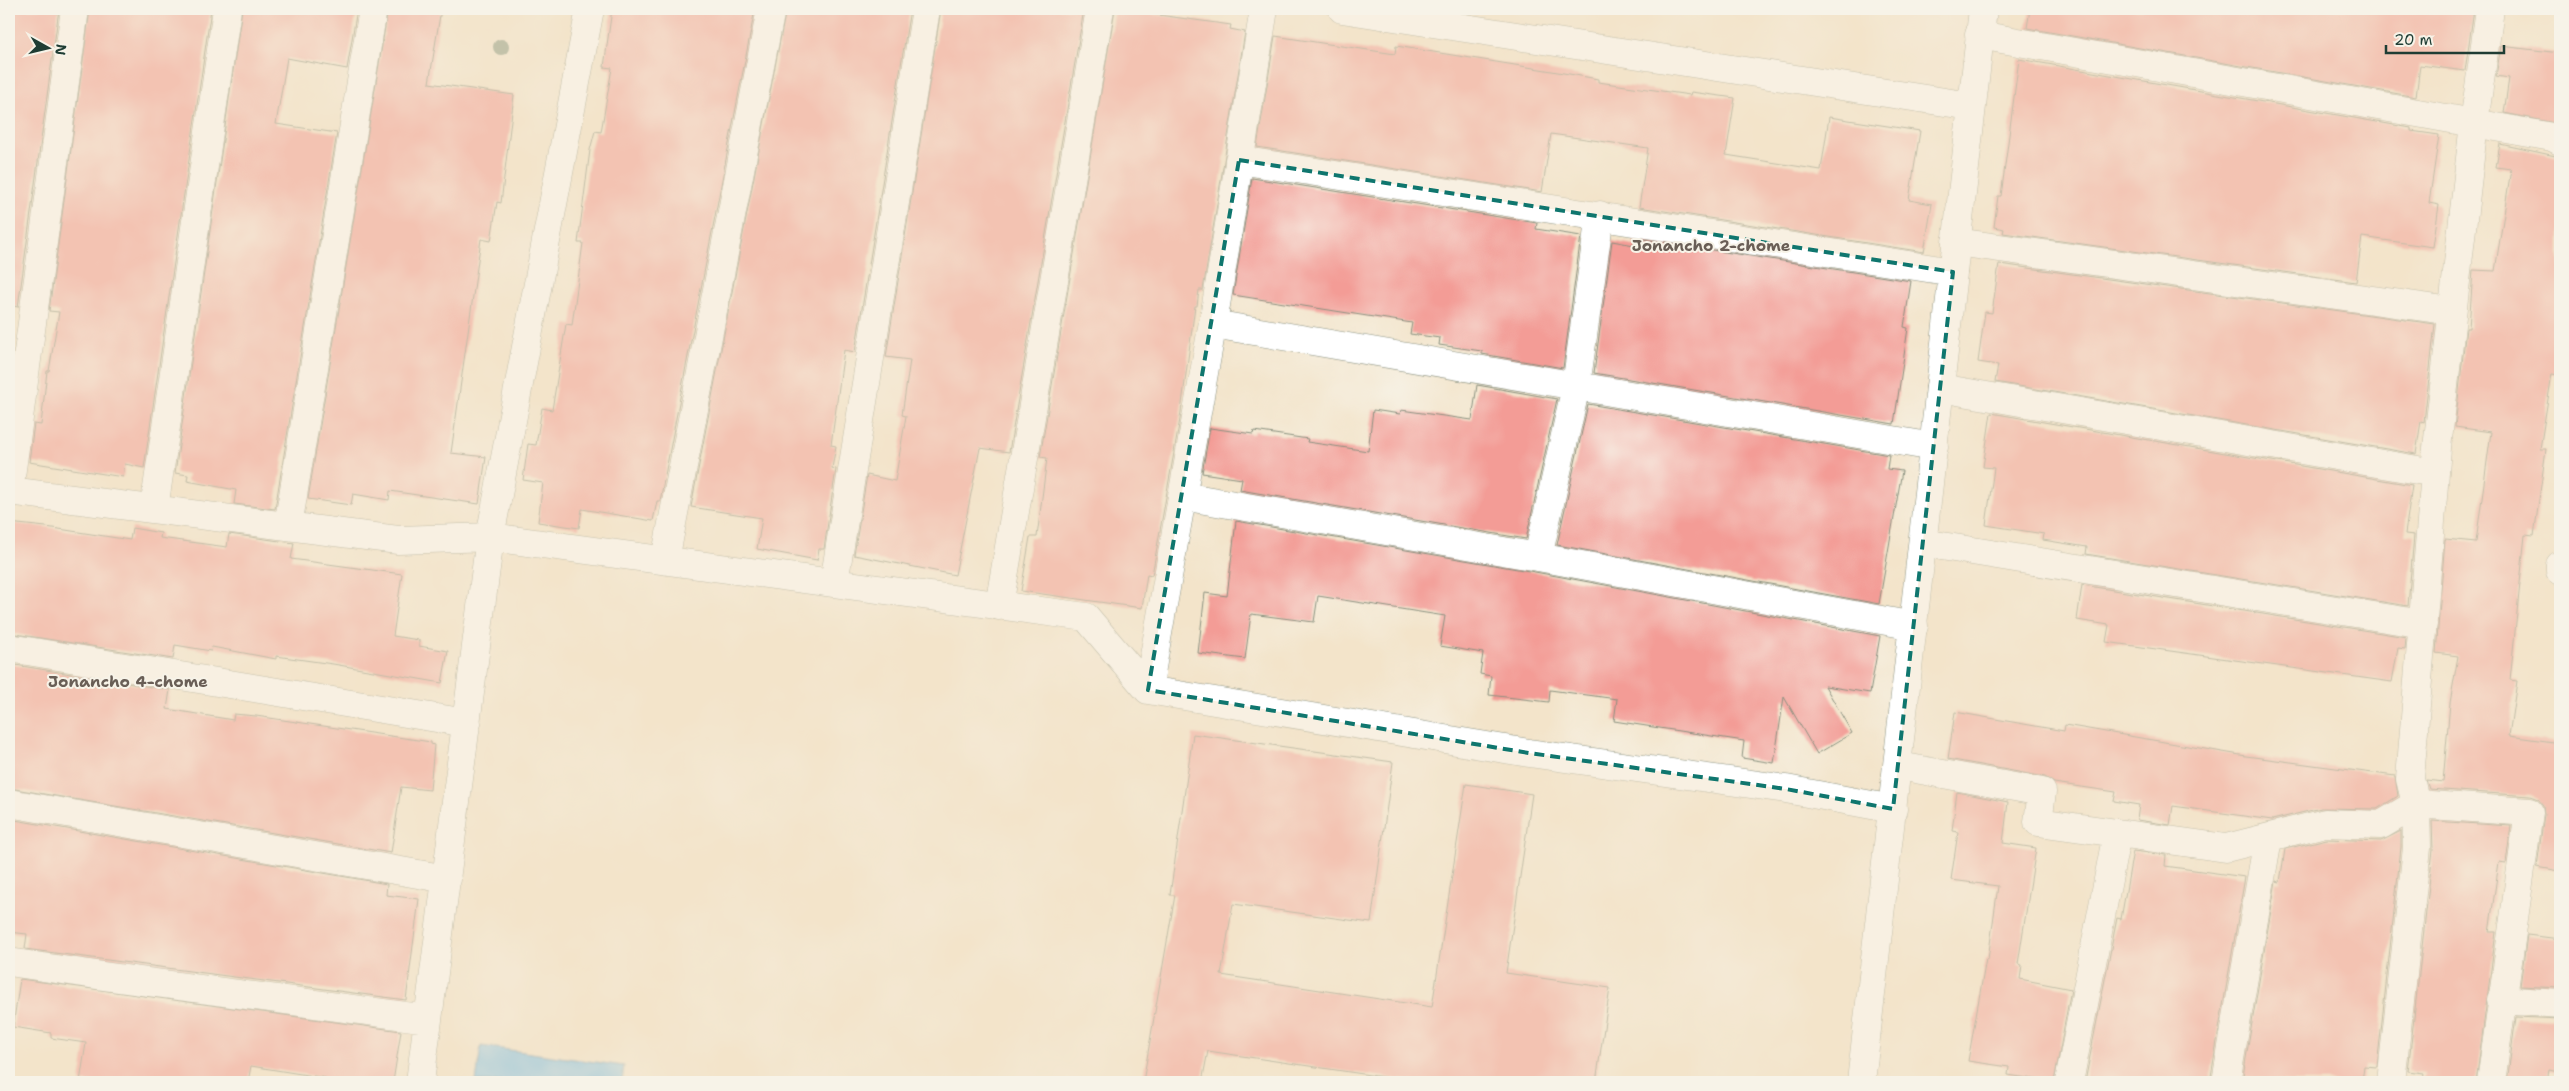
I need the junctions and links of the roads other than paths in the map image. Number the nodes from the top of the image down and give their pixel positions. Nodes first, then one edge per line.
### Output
1 (75, 9) edge
2 (227, 9) edge
3 (373, 9) edge
4 (590, 9) edge
5 (771, 9) edge
6 (926, 9) edge
7 (1100, 9) edge
8 (1264, 9) edge
9 (1342, 9) edge
10 (2490, 9) edge
11 (1981, 22) edge
12 (1971, 106) junction
13 (2474, 123) junction
14 (2560, 141) edge
15 (1239, 160) junction
16 (1600, 215) junction
17 (1956, 242) junction
18 (1953, 272) junction
19 (2452, 311) junction
20 (1213, 324) junction
21 (1576, 386) junction
22 (1940, 388) junction
23 (1934, 447) junction
24 (2435, 473) junction
25 (9, 491) edge
26 (1182, 496) junction
27 (154, 509) junction
28 (288, 526) junction
29 (490, 537) junction
30 (1923, 542) junction
31 (1538, 556) junction
32 (665, 560) junction
33 (2560, 566) edge
34 (2560, 572) edge
35 (834, 583) junction
36 (1000, 606) junction
37 (2423, 624) junction
38 (1914, 626) junction
39 (9, 648) edge
40 (1148, 690) junction
41 (467, 723) junction
42 (1899, 766) junction
43 (9, 803) edge
44 (2416, 804) junction
45 (1893, 809) junction
46 (2117, 833) junction
47 (2268, 838) junction
48 (447, 879) junction
49 (9, 962) edge
50 (2501, 1000) junction
51 (2560, 1004) edge
52 (428, 1019) junction
53 (420, 1082) edge
54 (1861, 1082) edge
55 (2069, 1082) edge
56 (2226, 1082) edge
57 (2391, 1082) edge
58 (2491, 1082) edge

1 - 25 street
2 - 27 street
3 - 28 street
4 - 29 street
5 - 32 street
6 - 35 street
7 - 36 street
8 - 15 street
9 - 12 street
10 - 13 street
11 - 12 street
11 - 13 street
12 - 17 street
13 - 14 street
13 - 19 street
15 - 16 street
15 - 20 street
16 - 18 street
16 - 21 street
17 - 18 street
17 - 19 street
18 - 22 street
19 - 24 street
20 - 21 street
20 - 26 street
21 - 23 street
21 - 31 street
22 - 23 street
22 - 24 street
23 - 30 street
24 - 37 street
25 - 27 street
26 - 31 street
26 - 40 street
27 - 28 street
28 - 29 street
29 - 32 street
29 - 41 street
30 - 37 street
30 - 38 street
31 - 38 street
32 - 35 street
33 - 34 street
35 - 36 street
36 - 40 street
37 - 44 street
38 - 42 street
39 - 41 street
40 - 45 street
41 - 48 street
42 - 45 street
42 - 46 street
43 - 48 street
44 - 47 street
44 - 50 street
44 - 57 street
45 - 54 street
46 - 47 street
46 - 55 street
47 - 56 street
48 - 52 street
49 - 52 street
50 - 51 street
50 - 58 street
52 - 53 street

